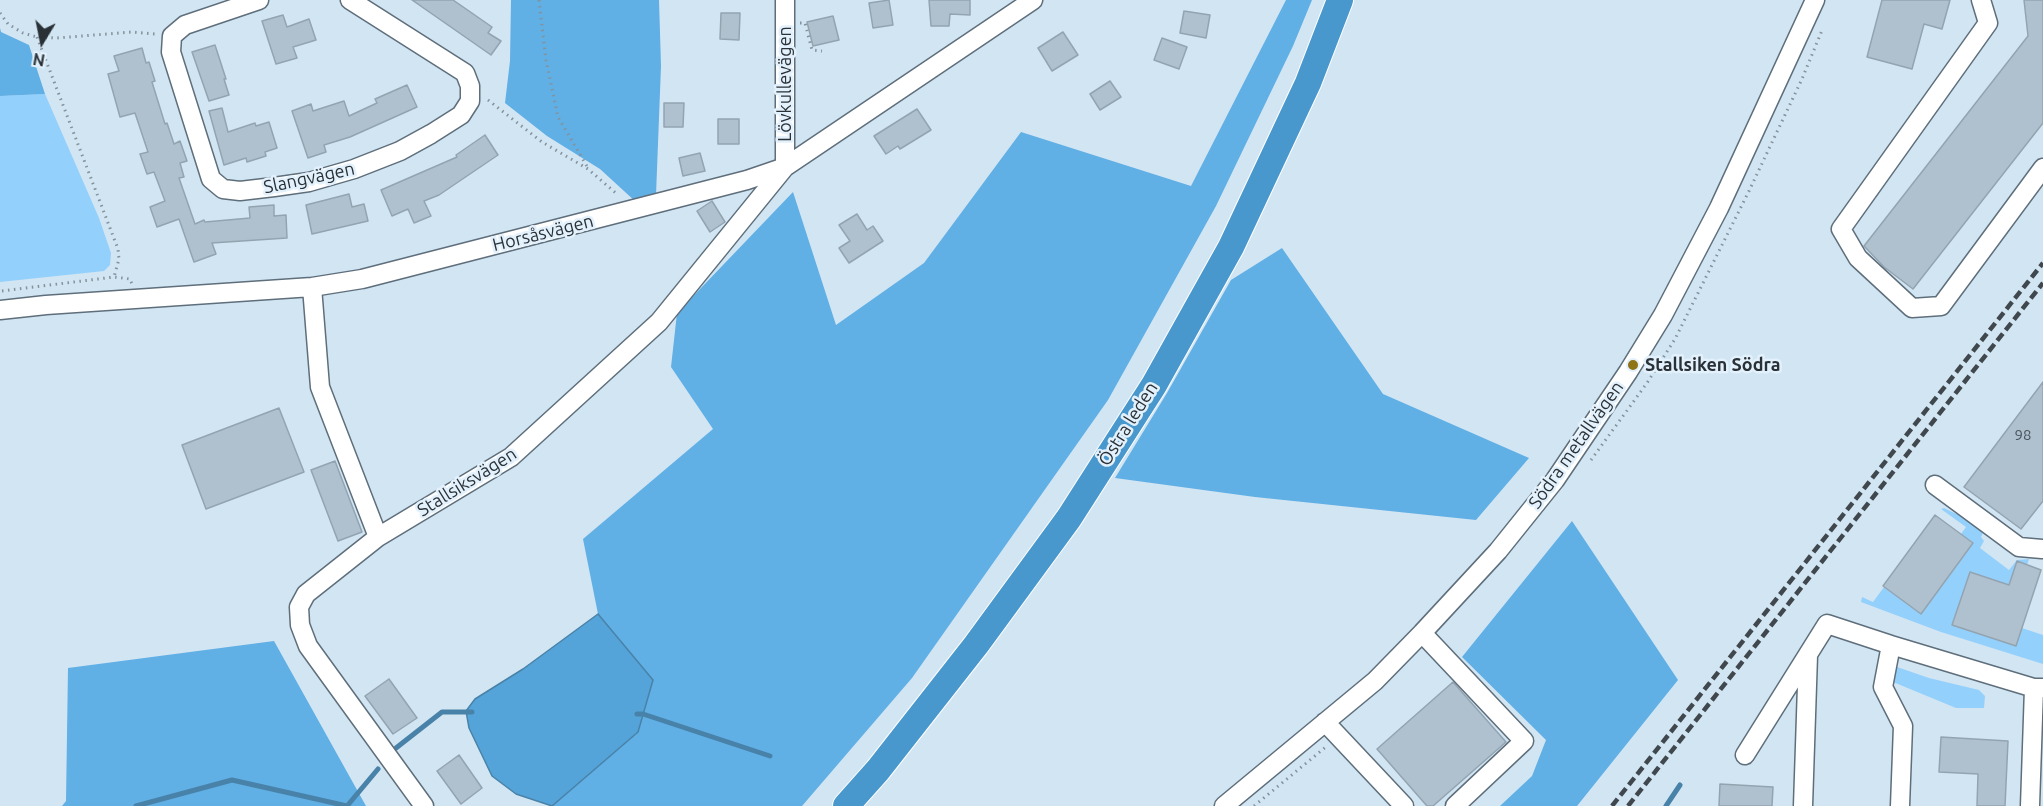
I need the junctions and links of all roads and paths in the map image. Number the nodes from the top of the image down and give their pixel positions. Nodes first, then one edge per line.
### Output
1 (259, 0) edge
2 (350, 0) edge
3 (539, 0) edge
4 (785, 0) edge
5 (1033, 0) edge
6 (1340, 0) edge
7 (1815, 0) edge
8 (1981, 0) edge
9 (1015, 5) edge
10 (0, 12) edge
11 (785, 23) junction
12 (172, 36) junction
13 (36, 37) junction
14 (822, 51) dead end
15 (470, 86) junction
16 (785, 167) junction
17 (2043, 168) edge
18 (588, 169) junction
19 (632, 210) junction
20 (114, 277) junction
21 (312, 287) junction
22 (0, 291) edge
23 (133, 299) junction
24 (0, 310) edge
25 (1935, 485) dead end
26 (378, 537) junction
27 (2043, 550) edge
28 (1422, 633) junction
29 (1891, 645) junction
30 (1809, 653) junction
31 (2039, 688) edge
32 (1325, 722) junction
33 (1745, 755) dead end
34 (424, 806) edge
35 (846, 806) edge
36 (1224, 806) edge
37 (1404, 806) edge
38 (1455, 806) edge
39 (1803, 806) edge
40 (1900, 806) edge
41 (2030, 806) edge

1 - 12 street
2 - 15 street
3 - 18 path
4 - 11 street, Lövkullevägen
5 - 9 street, Horsåsvägen
6 - 35 highway, Östra leden
7 - 28 street, Södra metallvägen
8 - 17 street
9 - 16 street, Horsåsvägen
10 - 13 path
11 - 14 path
11 - 16 street, Lövkullevägen
12 - 13 path
12 - 15 street, Slangvägen
13 - 20 path
15 - 18 path
16 - 19 street, Horsåsvägen
16 - 26 street, Stallsiksvägen
18 - 19 path
19 - 21 street, Horsåsvägen
20 - 22 path
20 - 23 path
21 - 23 street, Horsåsvägen
21 - 26 street
23 - 24 street, Horsåsvägen
25 - 27 street
26 - 34 street, Stallsiksvägen
28 - 32 street, Södra metallvägen
28 - 38 street
29 - 30 street
29 - 31 street
29 - 40 street
30 - 33 street
30 - 39 street
31 - 41 street
32 - 36 street, Södra metallvägen
32 - 37 street

